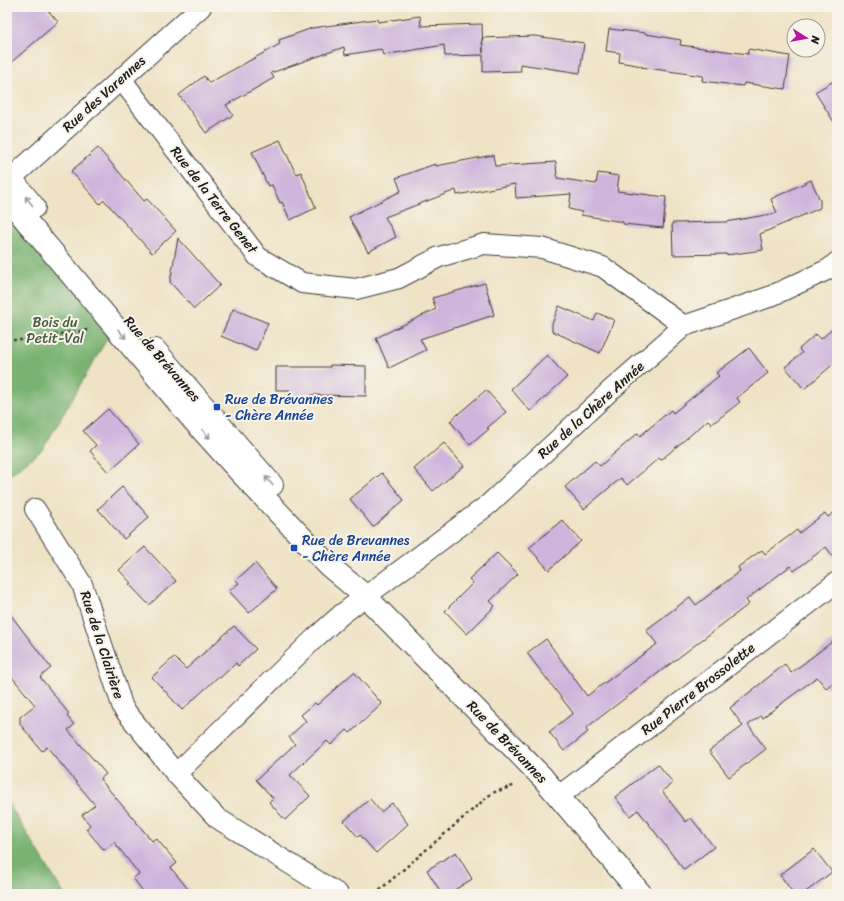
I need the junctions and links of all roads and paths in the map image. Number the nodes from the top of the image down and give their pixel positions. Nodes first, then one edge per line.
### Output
1 (201, 7) edge
2 (121, 79) junction
3 (8, 183) edge
4 (837, 262) edge
5 (115, 326) junction
6 (684, 326) junction
7 (7, 340) edge
8 (35, 509) dead end
9 (837, 582) edge
10 (365, 596) junction
11 (176, 774) junction
12 (542, 777) junction
13 (559, 796) junction
14 (338, 894) edge
15 (375, 894) edge
16 (641, 894) edge

1 - 2 street, Rue des Varennes
2 - 3 street, Rue des Varennes
2 - 6 street, Rue de la Terre Genet
3 - 5 street, Rue de Brévannes
10 -> 3 street, Rue de Brévannes
4 - 6 street, Rue de la Chère Année
5 - 7 path
5 -> 10 street, Rue de Brévannes
6 - 10 street, Rue de la Chère Année
8 - 11 street, Rue de la Clairière
9 - 13 street, Rue Pierre Brossolette
10 - 11 street
10 - 12 street, Rue de Brévannes
11 - 14 street, Rue de la Clairière
12 - 13 street, Rue de Brévannes
12 - 15 path
13 - 16 street, Rue de Brévannes

